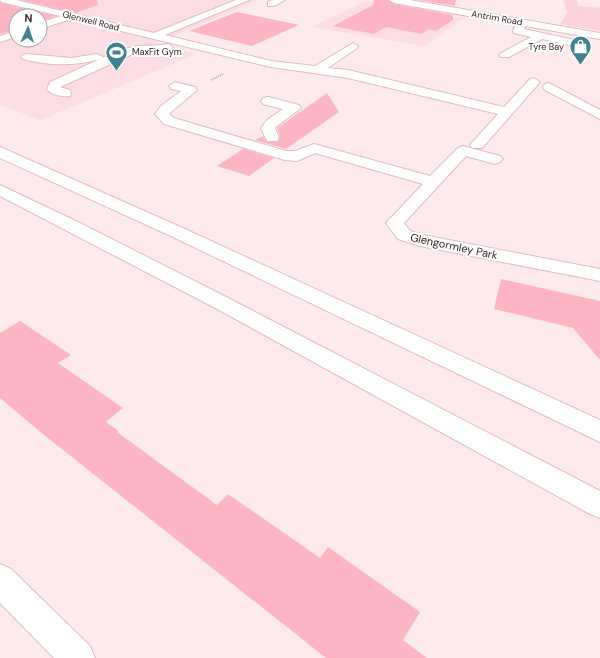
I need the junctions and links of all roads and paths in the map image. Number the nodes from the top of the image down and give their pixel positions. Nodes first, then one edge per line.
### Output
1 (4, 0) edge
2 (244, 0) edge
3 (394, 0) edge
4 (71, 16) junction
5 (522, 22) junction
6 (48, 23) edge
7 (152, 36) junction
8 (542, 36) junction
9 (600, 36) edge
10 (180, 42) junction
11 (583, 45) dead end
12 (354, 46) dead end
13 (505, 55) dead end
14 (27, 57) dead end
15 (317, 70) junction
16 (534, 82) dead end
17 (175, 86) dead end
18 (549, 87) dead end
19 (65, 93) dead end
20 (268, 101) dead end
21 (507, 112) junction
22 (600, 115) edge
23 (272, 138) junction
24 (251, 145) junction
25 (477, 146) dead end
26 (314, 148) junction
27 (0, 152) edge
28 (495, 160) dead end
29 (434, 182) junction
30 (0, 190) edge
31 (600, 275) edge
32 (600, 432) edge
33 (600, 505) edge
34 (0, 580) edge
35 (78, 658) edge

1 - 4 main road, Glenwell Road
2 - 7 main road
3 - 5 main road, Antrim Road
4 - 6 main road
4 - 7 main road, Glenwell Road
5 - 8 main road
5 - 9 main road, Antrim Road
7 - 10 main road, Glenwell Road
7 - 14 main road
8 - 11 main road
8 - 13 main road
10 - 15 main road, Glenwell Road
10 - 19 main road
12 - 15 main road
15 - 21 main road, Glenwell Road
16 - 21 main road
17 - 24 main road
18 - 22 main road
20 - 23 main road
21 - 25 main road
23 - 24 main road
23 - 26 main road
24 - 26 main road
26 - 29 main road
27 - 32 main road
28 - 29 main road, Glengormley Park
29 - 31 main road, Glengormley Park
30 - 33 main road
34 - 35 main road

